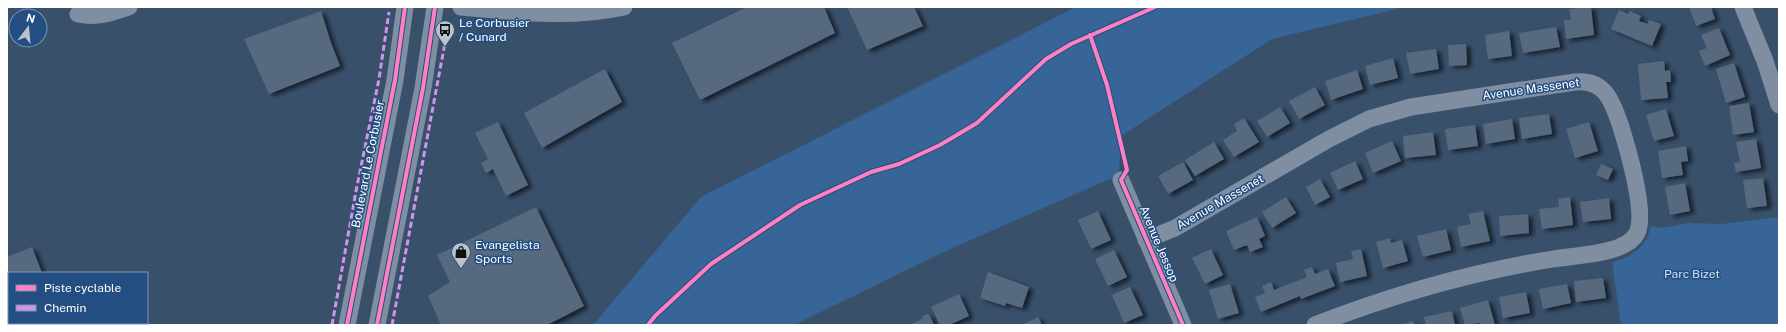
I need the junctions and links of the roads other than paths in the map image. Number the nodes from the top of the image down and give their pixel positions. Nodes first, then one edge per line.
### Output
1 (129, 7) edge
2 (405, 7) edge
3 (435, 7) edge
4 (461, 7) edge
5 (624, 7) edge
6 (1742, 7) edge
7 (78, 14) dead end
8 (1779, 105) edge
9 (1121, 180) dead end
10 (1146, 240) junction
11 (347, 325) edge
12 (377, 325) edge
13 (1183, 325) edge
14 (1315, 325) edge

1 - 7 street
2 - 11 street, Boulevard Le Corbusier
3 - 12 street
4 - 5 street
6 - 8 street
9 - 10 street, Avenue Jessop
10 - 13 street, Avenue Jessop
10 - 14 street, Avenue Massenet

